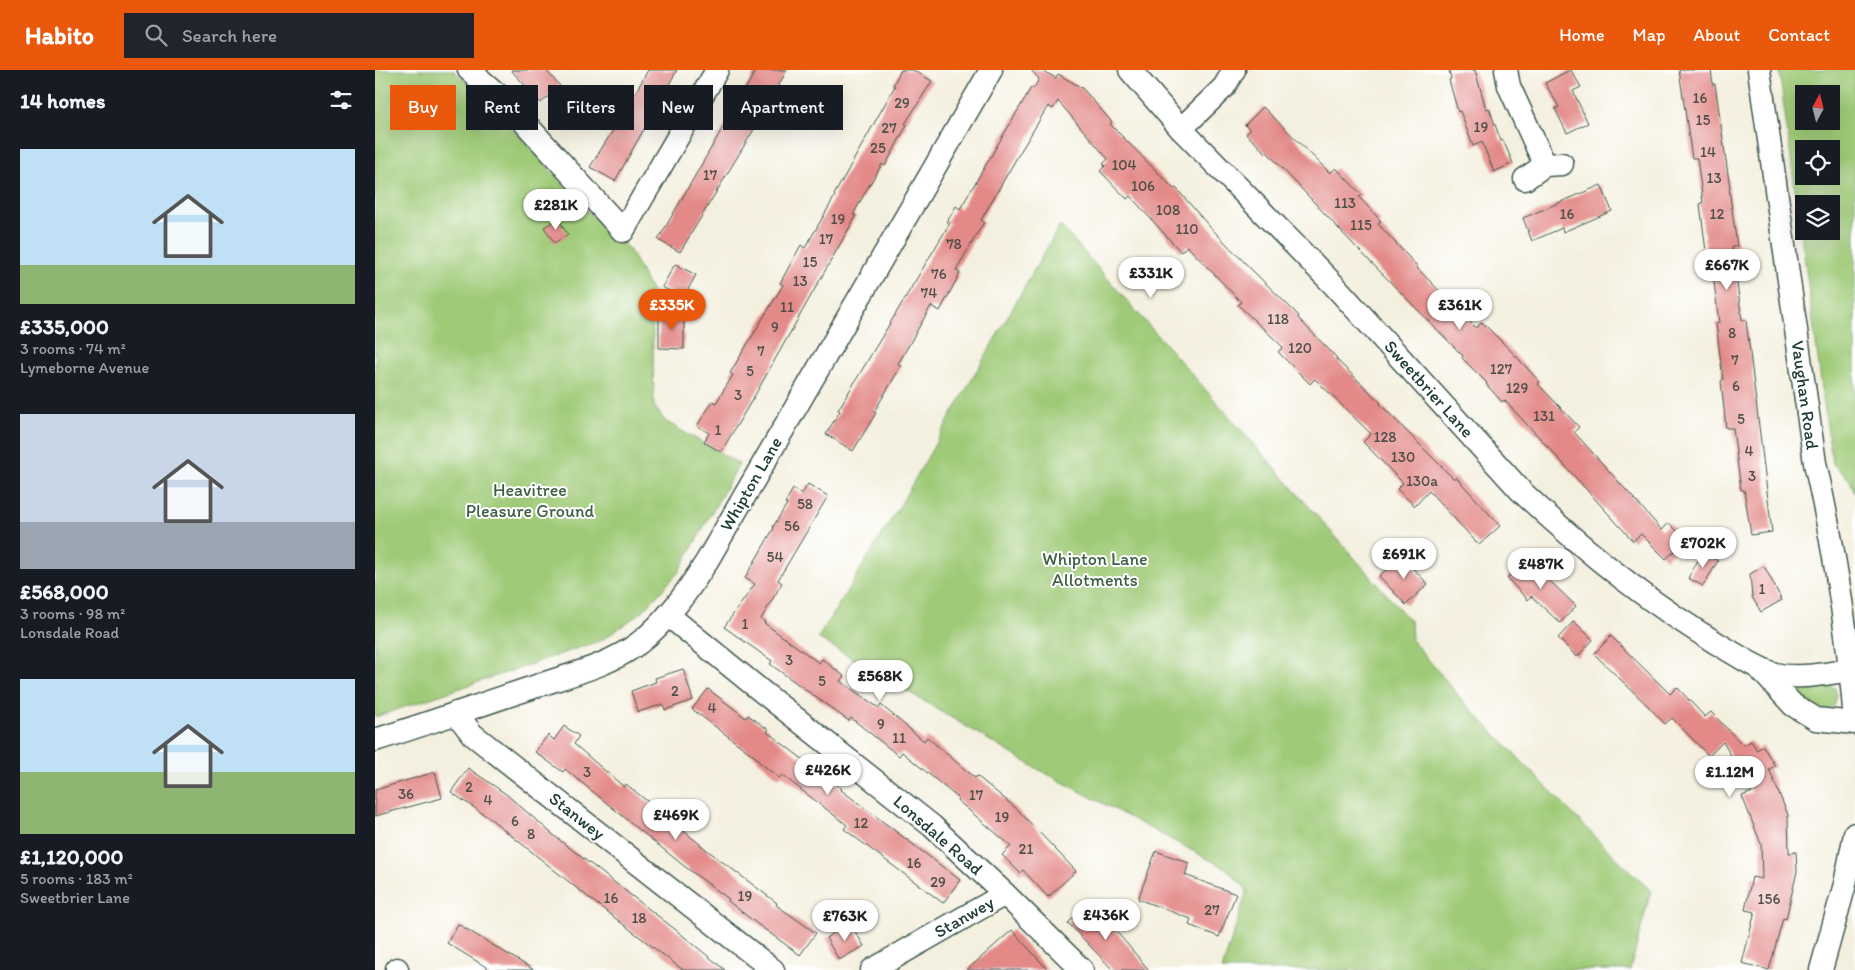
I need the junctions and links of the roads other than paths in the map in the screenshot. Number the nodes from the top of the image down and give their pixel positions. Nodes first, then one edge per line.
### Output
1 (469, 70) edge
2 (717, 70) edge
3 (1130, 70) edge
4 (1234, 70) edge
5 (1506, 70) edge
6 (1759, 70) edge
7 (986, 72) edge
8 (1181, 129) junction
9 (1525, 179) dead end
10 (669, 615) junction
11 (1760, 669) junction
12 (1851, 670) junction
13 (456, 713) junction
14 (1855, 721) edge
15 (375, 740) edge
16 (1855, 834) edge
17 (1005, 894) junction
18 (773, 970) edge
19 (872, 970) edge
20 (1082, 970) edge
21 (1821, 970) edge

1 - 2 street
3 - 8 street, Sweetbrier Lane
4 - 8 street
5 - 9 street
6 - 12 street, Vaughan Road
7 - 10 street, Whipton Lane
8 - 11 street, Sweetbrier Lane
10 - 13 street, Whipton Lane
10 - 17 street, Lonsdale Road
11 - 12 street, Sweetbrier Lane
11 - 14 street, Sweetbrier Lane
12 - 14 street, Vaughan Road
13 - 15 street, Whipton Lane
13 - 18 street, Stanwey
16 - 21 street
17 - 19 street, Stanwey
17 - 20 street, Lonsdale Road

